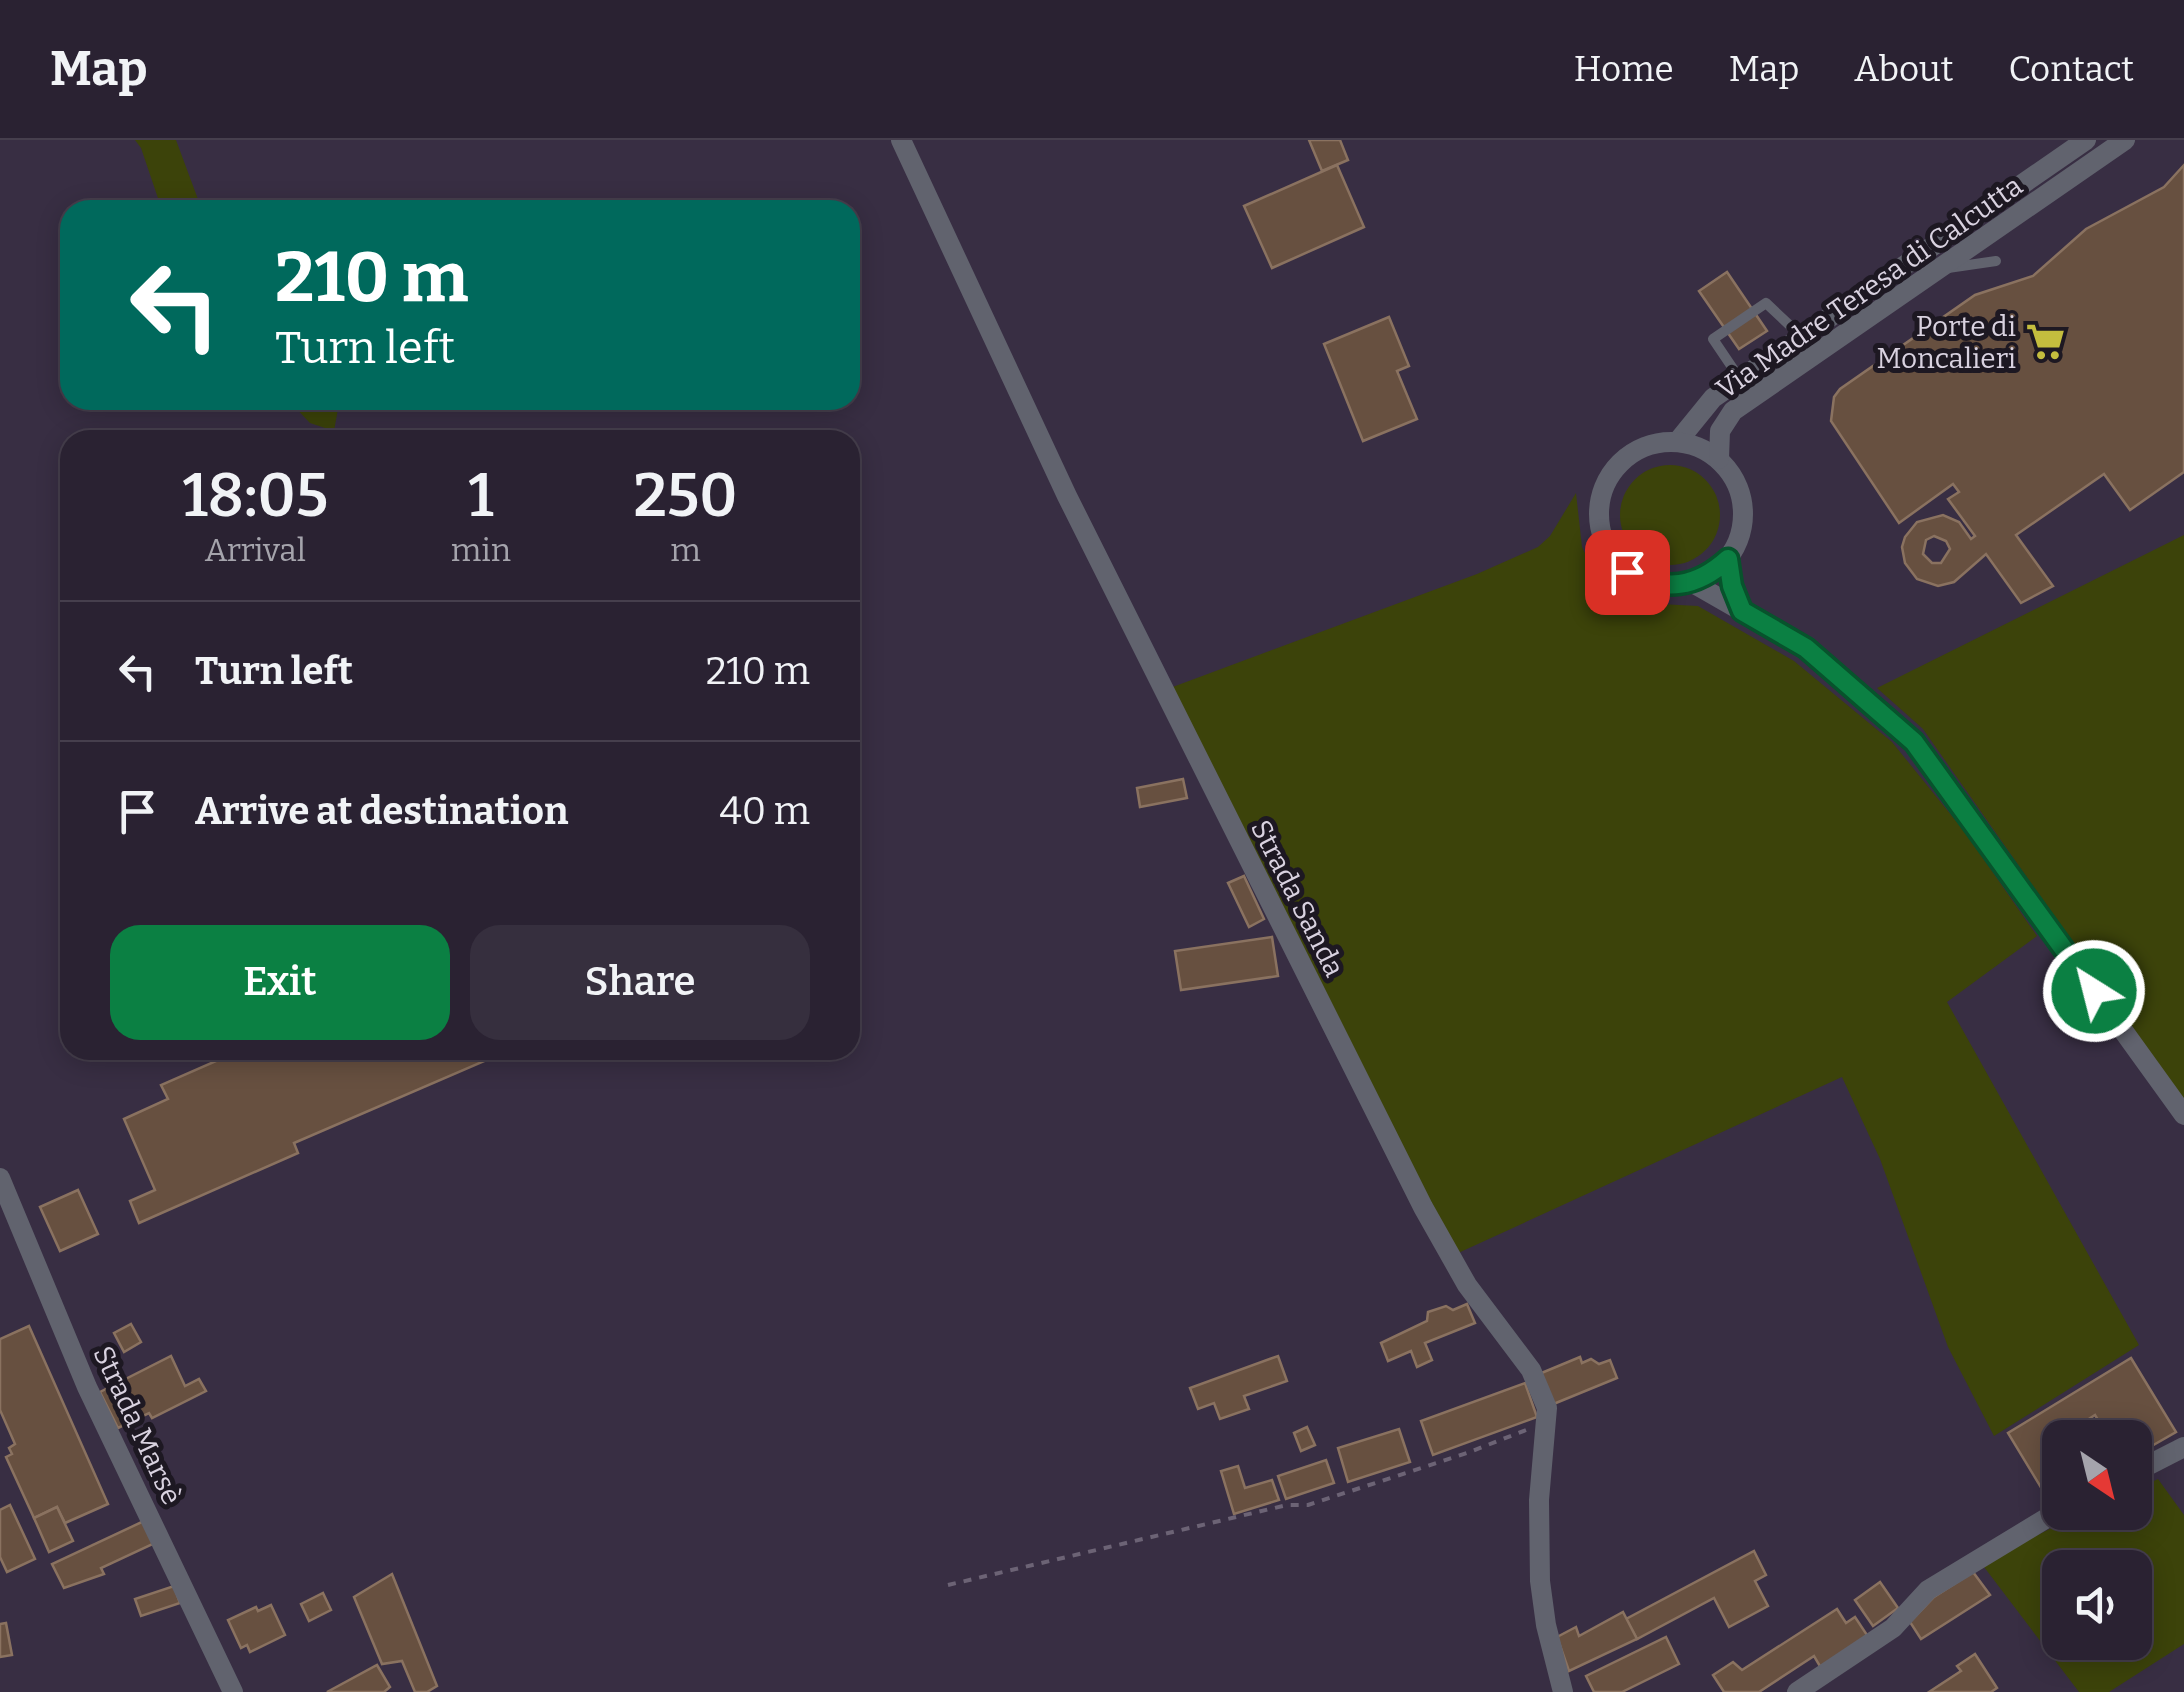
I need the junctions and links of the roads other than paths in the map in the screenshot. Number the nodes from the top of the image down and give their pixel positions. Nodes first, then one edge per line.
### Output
1 (900, 140) edge
2 (2086, 140) edge
3 (2125, 140) edge
4 (1996, 261) dead end
5 (1933, 273) junction
6 (1802, 337) junction
7 (1740, 379) junction
8 (1678, 441) junction
9 (1718, 459) junction
10 (1728, 559) junction
11 (1693, 583) junction
12 (1742, 611) junction
13 (2184, 1115) edge
14 (0, 1178) edge
15 (2184, 1447) edge
16 (2152, 1463) edge
17 (2042, 1521) edge
18 (234, 1692) edge
19 (1563, 1692) edge
20 (1797, 1692) edge

1 - 19 street, Strada Sanda
2 - 6 street, Via Madre Teresa di Calcutta
3 - 5 street, Via Madre Teresa di Calcutta
4 - 5 lane
5 - 9 street, Via Madre Teresa di Calcutta
6 - 7 street, Via Madre Teresa di Calcutta
6 - 7 lane
7 - 8 street, Via Madre Teresa di Calcutta
8 - 9 street
8 - 11 street
9 - 10 street
10 - 11 street
10 - 12 street
11 - 12 street
12 - 13 street
14 - 18 street, Strada Marsè
15 - 16 street
17 - 20 street

